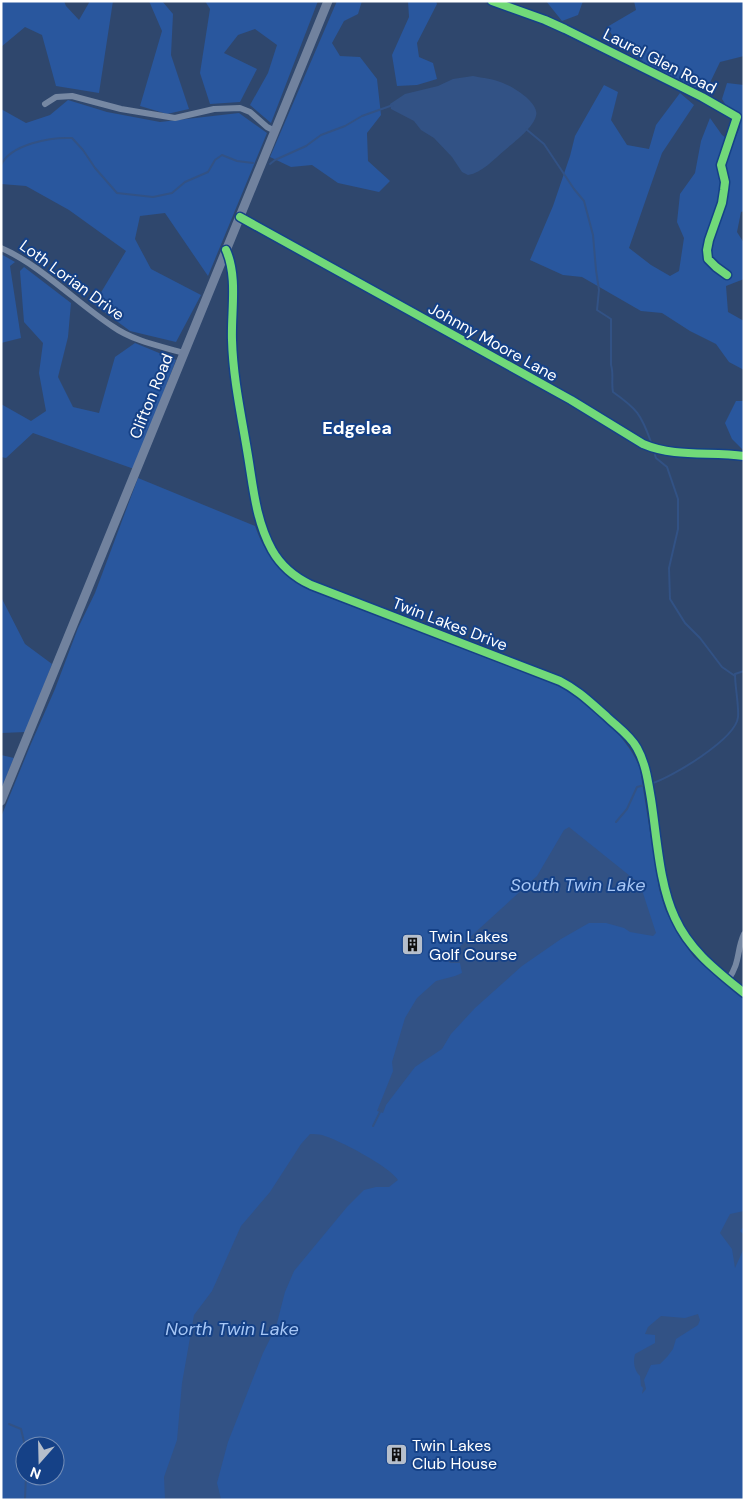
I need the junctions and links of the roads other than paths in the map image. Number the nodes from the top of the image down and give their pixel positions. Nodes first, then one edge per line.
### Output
1 (328, 1) edge
2 (492, 1) edge
3 (45, 104) dead end
4 (274, 131) junction
5 (240, 217) junction
6 (1, 248) edge
7 (226, 250) junction
8 (727, 275) dead end
9 (184, 353) junction
10 (744, 456) edge
11 (1, 801) edge
12 (744, 934) edge
13 (728, 980) junction
14 (744, 993) edge

1 - 4 main road, Clifton Road
2 - 8 street, Laurel Glen Road
3 - 4 street
4 - 5 main road, Clifton Road
5 - 7 main road, Clifton Road
5 - 10 street, Johnny Moore Lane
6 - 9 street, Loth Lorian Drive
7 - 9 main road, Clifton Road
7 - 13 street, Twin Lakes Drive
9 - 11 main road, Clifton Road
12 - 13 street
13 - 14 street, Twin Lakes Drive

